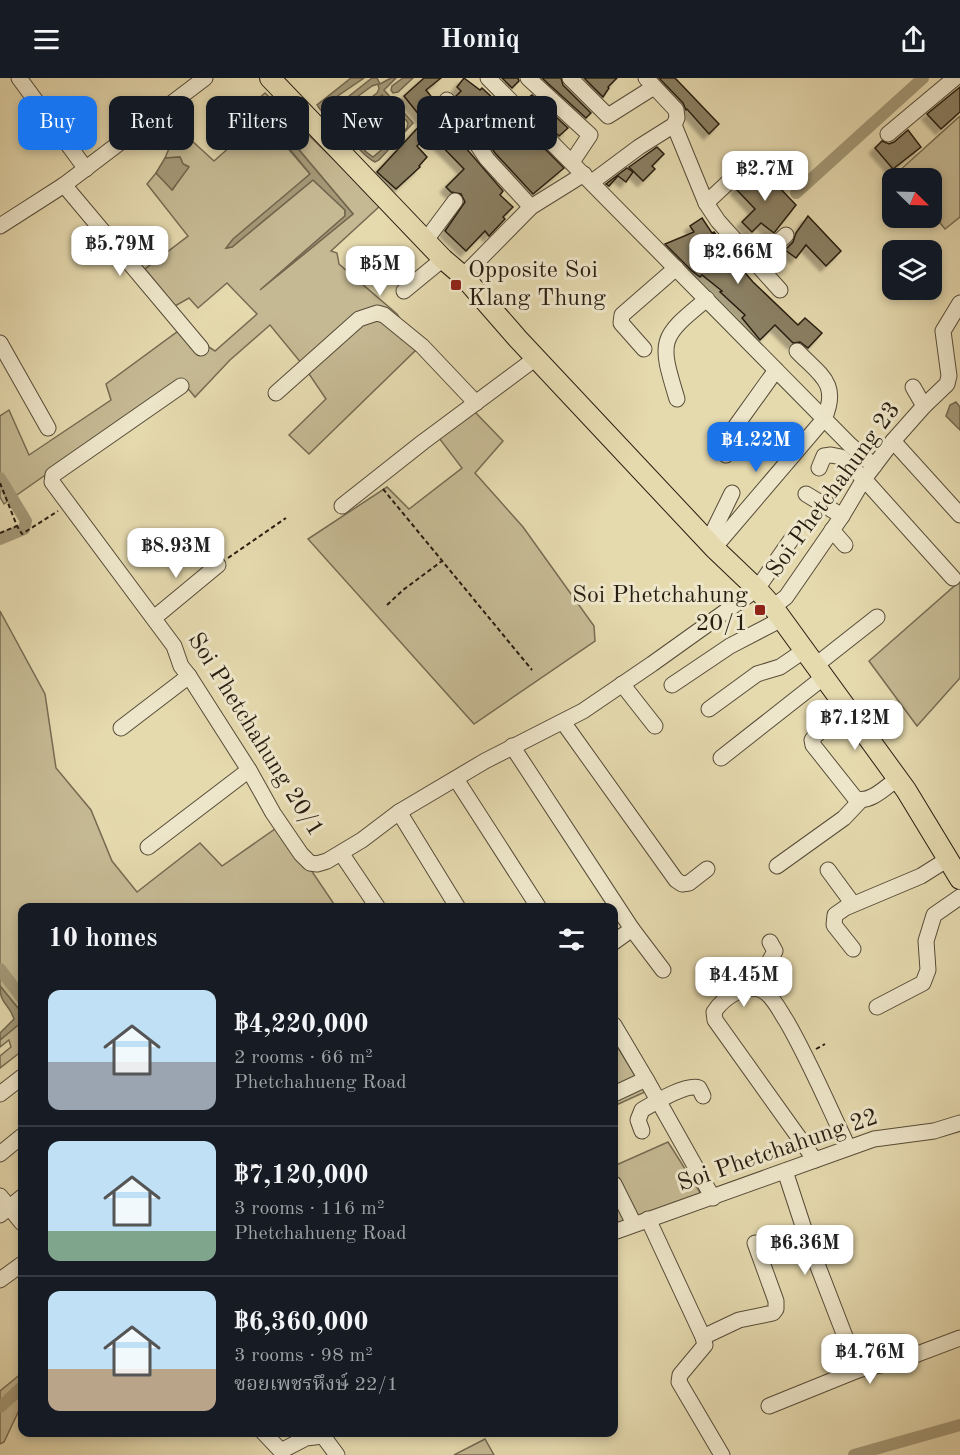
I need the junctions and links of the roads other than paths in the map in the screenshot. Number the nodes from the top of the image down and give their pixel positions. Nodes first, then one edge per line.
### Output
1 (19, 78) edge
2 (205, 78) edge
3 (270, 78) edge
4 (488, 78) edge
5 (528, 78) edge
6 (570, 78) edge
7 (955, 78) edge
8 (650, 82) edge
9 (608, 116) junction
10 (674, 125) junction
11 (888, 134) dead end
12 (590, 135) junction
13 (481, 150) edge
14 (572, 162) junction
15 (86, 169) junction
16 (735, 176) dead end
17 (588, 178) junction
18 (64, 185) junction
19 (455, 201) dead end
20 (706, 203) junction
21 (531, 207) junction
22 (0, 226) edge
23 (786, 235) dead end
24 (426, 240) junction
25 (443, 259) junction
26 (757, 262) junction
27 (676, 267) junction
28 (463, 276) junction
29 (780, 290) dead end
30 (404, 291) dead end
31 (707, 299) junction
32 (960, 303) edge
33 (0, 343) edge
34 (201, 348) dead end
35 (645, 348) dead end
36 (797, 351) dead end
37 (536, 358) junction
38 (776, 370) junction
39 (181, 386) dead end
40 (913, 387) dead end
41 (276, 393) dead end
42 (677, 399) dead end
43 (476, 403) junction
44 (924, 405) junction
45 (824, 418) junction
46 (48, 428) dead end
47 (893, 441) junction
48 (726, 455) dead end
49 (874, 466) junction
50 (819, 468) dead end
51 (864, 479) junction
52 (732, 493) dead end
53 (807, 494) dead end
54 (342, 506) dead end
55 (842, 516) junction
56 (960, 516) edge
57 (832, 531) junction
58 (793, 537) dead end
59 (711, 545) junction
60 (845, 545) dead end
61 (218, 565) road end
62 (952, 578) dead end
63 (757, 589) junction
64 (777, 613) junction
65 (877, 617) dead end
66 (154, 618) junction
67 (815, 664) junction
68 (189, 676) junction
69 (622, 684) junction
70 (672, 685) dead end
71 (847, 708) junction
72 (709, 709) dead end
73 (562, 722) junction
74 (654, 726) dead end
75 (122, 728) dead end
76 (512, 746) junction
77 (722, 758) dead end
78 (249, 770) junction
79 (898, 778) junction
80 (456, 779) junction
81 (860, 801) junction
82 (399, 812) junction
83 (148, 848) dead end
84 (341, 853) junction
85 (948, 859) junction
86 (777, 866) dead end
87 (707, 869) dead end
88 (828, 870) dead end
89 (960, 879) edge
90 (960, 897) edge
91 (375, 903) edge
92 (455, 903) edge
93 (536, 903) edge
94 (615, 903) edge
95 (853, 904) junction
96 (618, 908) edge
97 (632, 929) junction
98 (618, 939) edge
99 (770, 942) dead end
100 (854, 949) dead end
101 (663, 970) dead end
102 (754, 988) junction
103 (877, 1007) dead end
104 (618, 1032) edge
105 (646, 1079) junction
106 (18, 1080) edge
107 (618, 1092) edge
108 (0, 1094) edge
109 (703, 1096) dead end
110 (659, 1101) junction
111 (960, 1123) edge
112 (642, 1131) dead end
113 (18, 1139) edge
114 (848, 1147) junction
115 (0, 1154) edge
116 (815, 1160) junction
117 (784, 1171) junction
118 (618, 1190) edge
119 (713, 1198) junction
120 (18, 1199) edge
121 (3, 1206) edge
122 (18, 1219) edge
123 (641, 1222) junction
124 (618, 1231) edge
125 (755, 1243) dead end
126 (18, 1267) edge
127 (0, 1280) edge
128 (703, 1337) junction
129 (960, 1338) edge
130 (858, 1370) junction
131 (770, 1406) dead end
132 (268, 1437) edge
133 (311, 1437) edge
134 (328, 1437) edge
135 (282, 1453) edge
136 (337, 1455) edge
137 (722, 1455) edge

1 - 15 street
2 - 15 street
3 - 24 main road
4 - 14 street
5 - 12 street
6 - 9 street
7 - 11 street
8 - 9 street
8 - 10 street
9 - 12 street
10 - 17 street
10 - 20 street
12 - 14 street
13 - 21 street
14 - 17 street
15 - 18 street
16 - 20 street
17 - 21 street
17 - 27 street
18 - 22 street
18 - 34 street
19 - 24 street
20 - 26 street
21 - 28 street
23 - 26 street
24 - 25 main road
25 - 28 main road
25 - 30 street
26 - 29 street
27 - 31 street
27 - 35 street
28 - 37 main road
31 - 38 street
31 - 42 street
32 - 44 street, Soi Phetchahung 23
33 - 46 street
36 - 45 street
37 - 43 street
37 - 59 main road
38 - 45 street
38 - 48 street
39 - 66 street, Soi Phetchahung 20/1
40 - 44 street
41 - 43 street
43 - 54 street
44 - 47 street, Soi Phetchahung 23
45 - 49 street
45 - 59 street
47 - 49 street, Soi Phetchahung 23
47 - 56 street
49 - 51 street, Soi Phetchahung 23
50 - 51 street
51 - 55 street, Soi Phetchahung 23
51 - 62 street
52 - 59 street
53 - 55 street
55 - 57 street, Soi Phetchahung 23
57 - 60 street
57 - 64 street, Soi Phetchahung 23
58 - 63 street, Soi Phetchahung 20/1
59 - 63 main road
61 - 66 street
63 - 64 main road
63 - 69 street, Soi Phetchahung 20/1
64 - 67 main road
64 - 70 street, Soi Phetchahung 23
65 - 67 street
66 - 68 street, Soi Phetchahung 20/1
67 - 71 main road
67 - 72 street
67 - 77 street
68 - 75 street
68 - 78 street, Soi Phetchahung 20/1
69 - 73 street, Soi Phetchahung 20/1
69 - 74 street
71 - 79 main road
71 - 81 street
73 - 76 street, Soi Phetchahung 20/1
73 - 87 street
76 - 80 street, Soi Phetchahung 20/1
76 - 94 street
78 - 83 street
78 - 84 street, Soi Phetchahung 20/1
79 - 81 street
79 - 85 main road
80 - 82 street, Soi Phetchahung 20/1
80 - 93 street
81 - 86 street
82 - 84 street, Soi Phetchahung 20/1
82 - 92 street
84 - 91 street
85 - 89 main road
85 - 95 street
88 - 95 street
90 - 103 street
95 - 100 street
96 - 97 street
97 - 98 street
97 - 101 street
99 - 102 street
102 - 114 street
102 - 116 street
104 - 105 street
105 - 107 street
105 - 110 street
106 - 108 street
109 - 110 street
110 - 112 street
110 - 119 street
111 - 114 street, Soi Phetchahung 22
113 - 115 street
114 - 116 street, Soi Phetchahung 22
116 - 117 street, Soi Phetchahung 22
117 - 119 street, Soi Phetchahung 22
117 - 130 street
118 - 123 street
119 - 123 street, Soi Phetchahung 22
120 - 121 street
121 - 122 street
123 - 124 street, Soi Phetchahung 22
123 - 128 street
125 - 128 street
126 - 127 street
128 - 137 street
129 - 130 street
130 - 131 street
132 - 135 street
133 - 135 street
134 - 136 street

